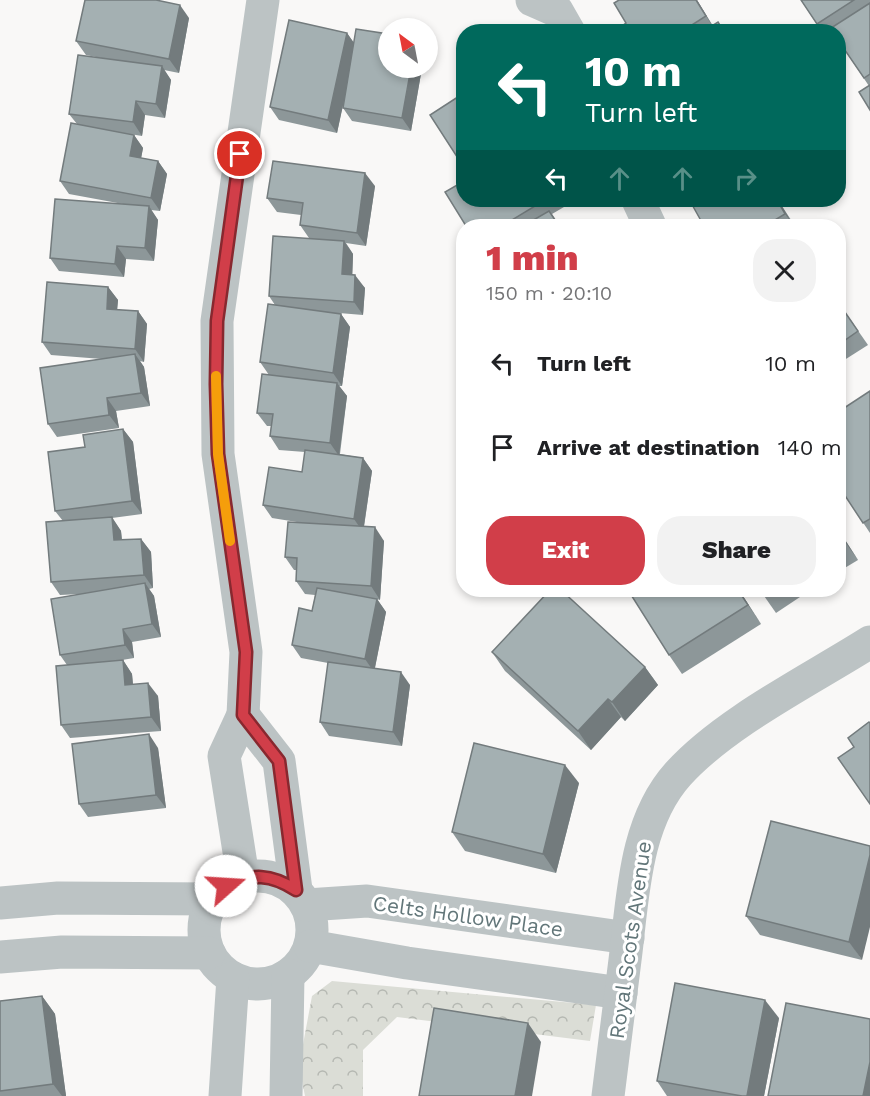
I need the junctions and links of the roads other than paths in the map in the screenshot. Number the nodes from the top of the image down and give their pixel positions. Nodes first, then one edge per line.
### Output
1 (263, 0) edge
2 (532, 0) edge
3 (564, 24) edge
4 (870, 642) edge
5 (243, 715) junction
6 (243, 877) junction
7 (301, 898) junction
8 (213, 899) junction
9 (0, 903) edge
10 (628, 938) junction
11 (310, 945) junction
12 (209, 953) junction
13 (0, 957) edge
14 (288, 975) junction
15 (232, 978) junction
16 (621, 993) junction
17 (225, 1096) edge
18 (286, 1096) edge
19 (608, 1096) edge

1 - 5 street
2 - 3 street
4 - 10 street, Royal Scots Avenue
5 - 6 street
5 - 7 street
6 - 7 street
6 - 8 street
7 - 10 street, Celts Hollow Place
7 - 11 street
8 - 9 street
8 - 12 street
10 - 16 street, Royal Scots Avenue
11 - 14 street
11 - 16 street
12 - 13 street
12 - 15 street
14 - 15 street
14 - 18 street
15 - 17 street
16 - 19 street, Royal Scots Avenue

